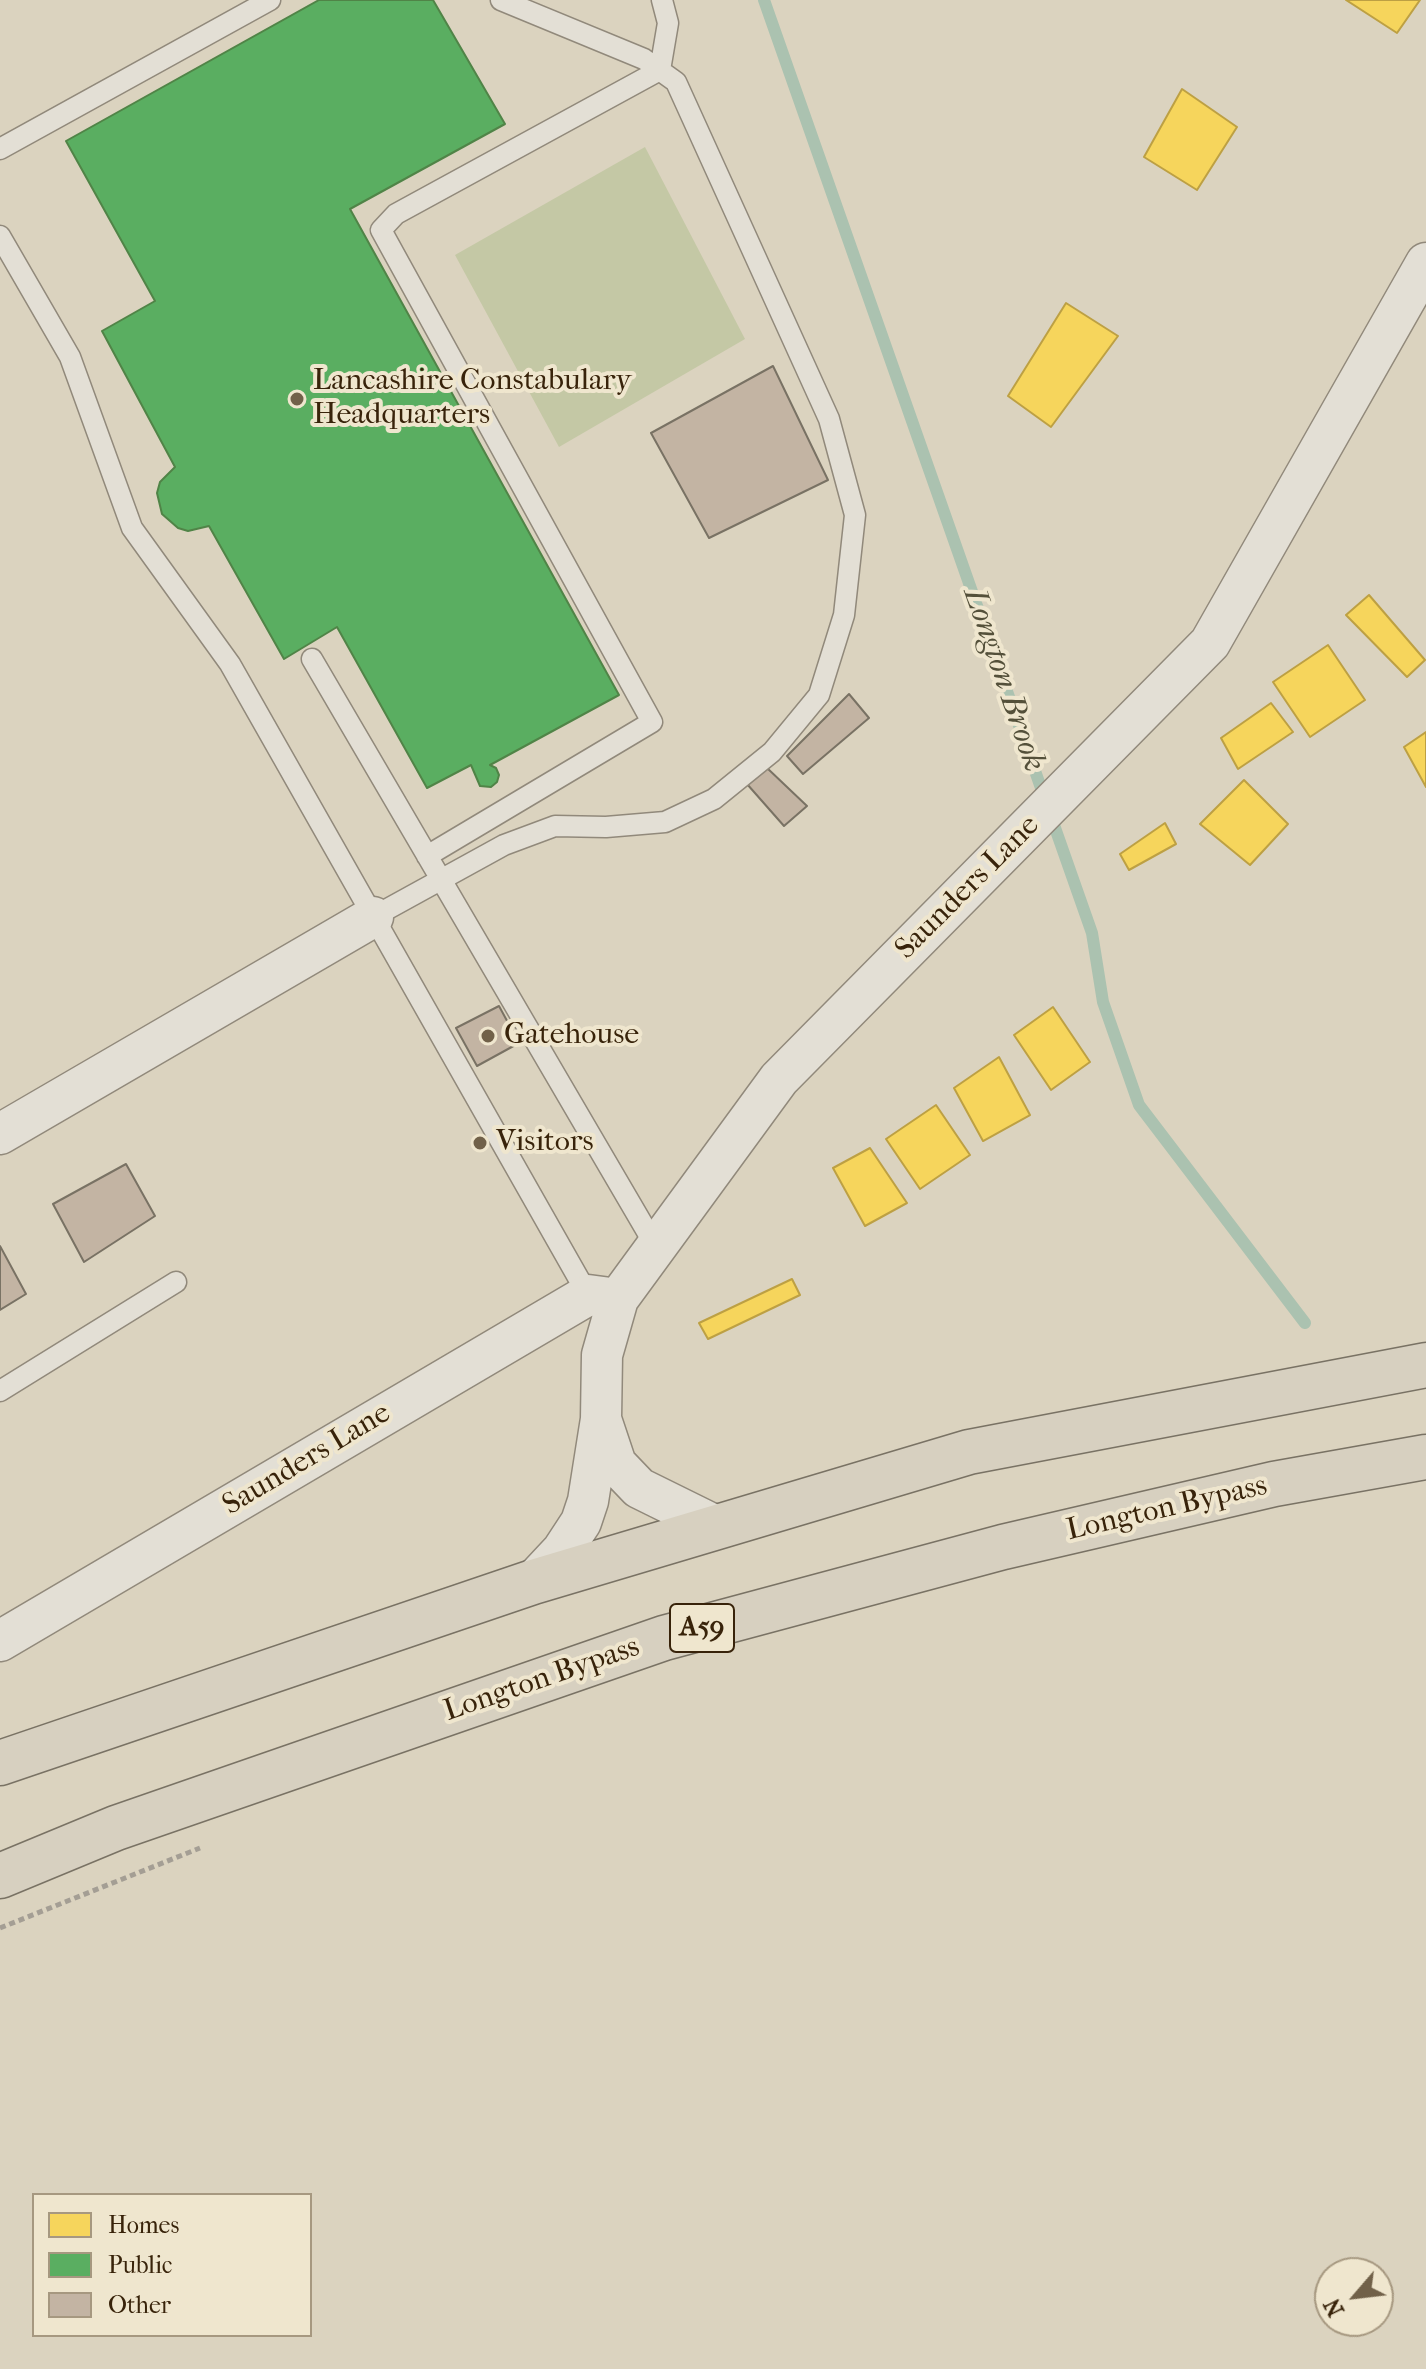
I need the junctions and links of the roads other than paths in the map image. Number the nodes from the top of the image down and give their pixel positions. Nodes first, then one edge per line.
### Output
1 (270, 0) edge
2 (501, 0) edge
3 (662, 0) edge
4 (660, 70) junction
5 (0, 149) edge
6 (0, 236) edge
7 (1426, 263) edge
8 (312, 659) dead end
9 (427, 856) junction
10 (441, 879) junction
11 (373, 917) junction
12 (0, 1134) edge
13 (656, 1247) junction
14 (176, 1282) dead end
15 (603, 1297) junction
16 (1426, 1365) edge
17 (0, 1391) edge
18 (601, 1419) junction
19 (1426, 1457) edge
20 (718, 1527) junction
21 (533, 1582) junction
22 (0, 1641) edge
23 (0, 1763) edge
24 (0, 1876) edge

1 - 5 lane
2 - 4 lane
3 - 4 lane
4 - 9 lane
4 - 10 lane
6 - 11 lane
7 - 13 street, Saunders Lane
8 - 9 lane
9 - 10 lane
10 - 11 lane
10 - 13 lane
11 - 12 street
11 - 15 lane
13 - 15 street, Saunders Lane
14 - 17 lane
15 - 18 street, Saunders Lane
15 - 22 street, Saunders Lane
16 - 20 highway
18 - 20 street, Saunders Lane
18 - 21 street, Saunders Lane
19 - 24 highway, Longton Bypass / A59
20 - 21 highway
21 - 23 highway

